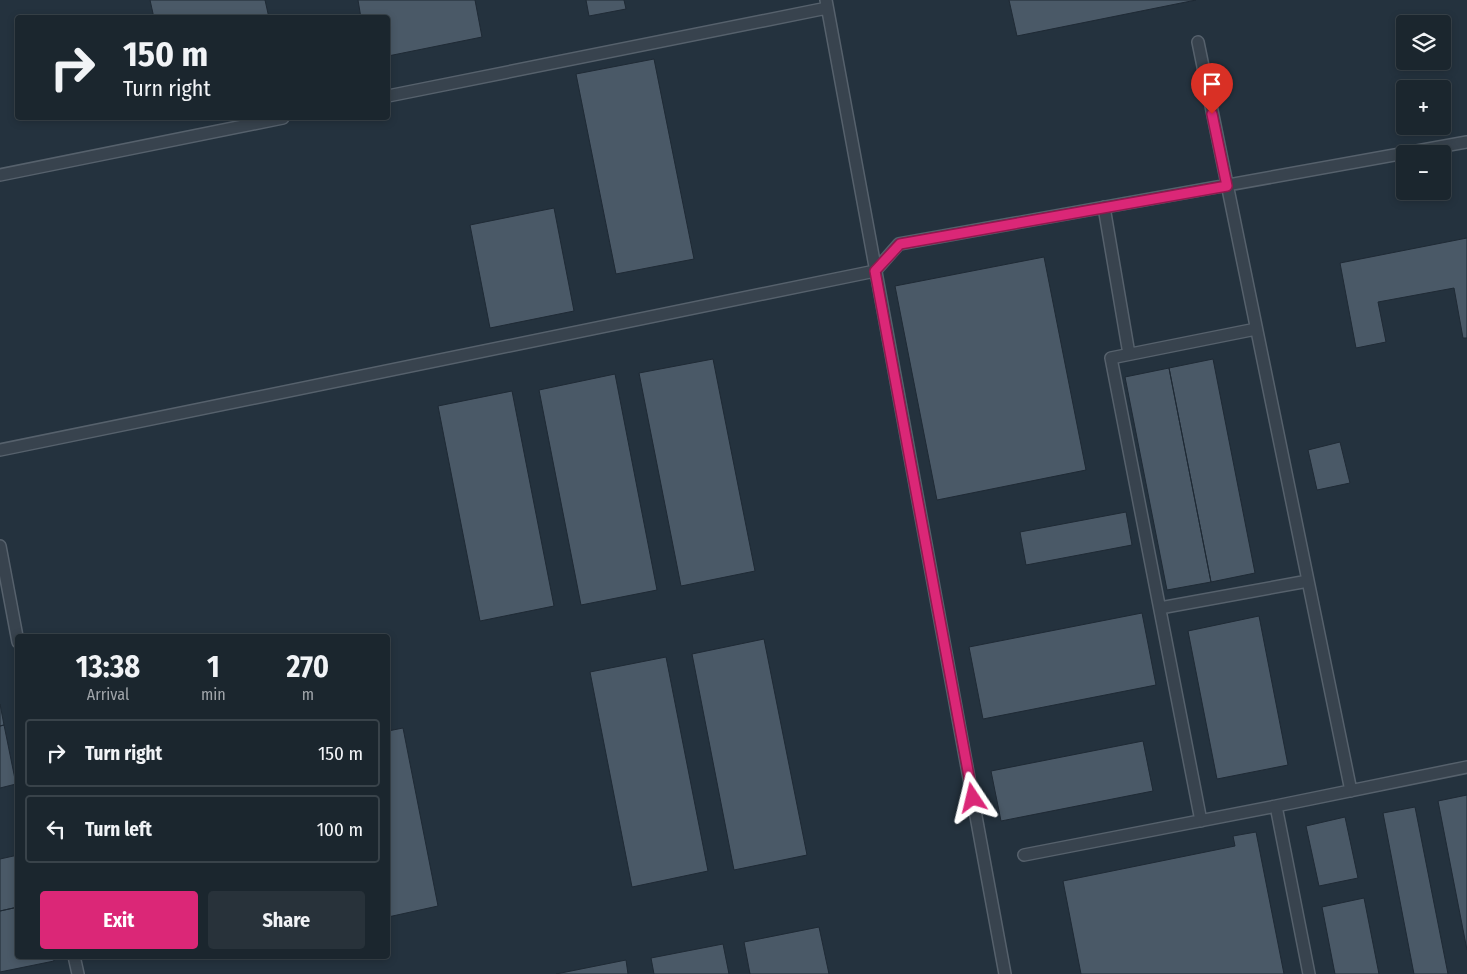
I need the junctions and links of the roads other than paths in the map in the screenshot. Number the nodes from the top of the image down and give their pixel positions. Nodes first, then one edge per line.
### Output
1 (827, 4) edge
2 (1198, 42) dead end
3 (390, 96) edge
4 (273, 120) edge
5 (1467, 142) edge
6 (0, 175) edge
7 (1227, 186) junction
8 (1104, 207) junction
9 (875, 271) junction
10 (1256, 329) junction
11 (1129, 354) junction
12 (0, 450) edge
13 (0, 546) edge
14 (1308, 581) junction
15 (1160, 608) junction
16 (16, 634) edge
17 (1467, 767) edge
18 (1351, 791) junction
19 (1276, 806) junction
20 (1202, 821) junction
21 (1024, 854) dead end
22 (75, 959) edge
23 (78, 974) edge
24 (1005, 974) edge
25 (1309, 974) edge

1 - 3 lane
1 - 9 lane
2 - 7 lane
4 - 6 lane
5 - 7 lane
7 - 8 lane
7 - 10 lane
8 - 9 lane
8 - 11 lane
9 - 12 lane
9 - 24 lane
10 - 11 lane
10 - 14 lane
11 - 15 lane
13 - 16 lane
14 - 15 lane
14 - 18 lane
15 - 20 lane
17 - 18 lane
18 - 19 lane
19 - 20 lane
19 - 25 lane
20 - 21 lane
22 - 23 lane

